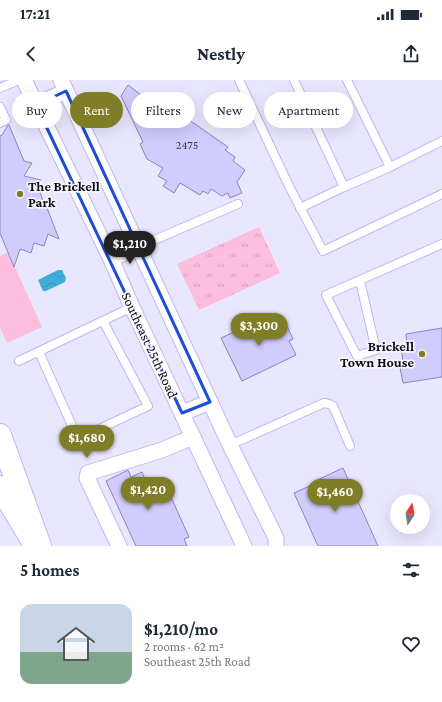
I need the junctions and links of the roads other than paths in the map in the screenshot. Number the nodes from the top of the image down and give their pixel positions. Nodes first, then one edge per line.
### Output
1 (19, 80) edge
2 (24, 80) edge
3 (239, 80) edge
4 (294, 80) edge
5 (347, 80) edge
6 (63, 85) edge
7 (0, 88) edge
8 (30, 92) edge
9 (54, 92) edge
10 (0, 107) edge
11 (0, 123) edge
12 (47, 128) edge
13 (442, 141) edge
14 (390, 167) junction
15 (344, 186) junction
16 (442, 194) edge
17 (238, 204) dead end
18 (300, 208) junction
19 (442, 244) edge
20 (138, 247) junction
21 (111, 259) junction
22 (360, 281) junction
23 (132, 306) junction
24 (103, 321) junction
25 (39, 352) junction
26 (19, 361) dead end
27 (210, 402) junction
28 (182, 413) junction
29 (0, 435) edge
30 (193, 437) junction
31 (230, 445) junction
32 (350, 446) dead end
33 (0, 487) edge
34 (36, 546) edge
35 (40, 546) edge
36 (119, 546) edge
37 (244, 546) edge
38 (276, 546) edge

1 - 7 lane
2 - 8 street, Southeast 25th Road
3 - 18 lane
4 - 15 lane
5 - 14 lane
6 - 9 street
6 - 20 street
10 - 11 lane
12 - 21 street, Southeast 25th Road
13 - 14 lane
14 - 15 lane
15 - 18 lane
16 - 18 lane
17 - 20 lane
19 - 22 lane
20 - 21 street
20 - 27 street
21 - 23 street, Southeast 25th Road
22 - 22 lane
23 - 24 lane
23 - 28 street, Southeast 25th Road
24 - 25 lane
24 - 25 lane
25 - 26 lane
27 - 28 street
27 - 31 street
28 - 30 street, Southeast 25th Road
29 - 35 main road
30 - 36 street
30 - 37 street, Southeast 25th Road
31 - 32 lane
31 - 38 street
33 - 34 main road

